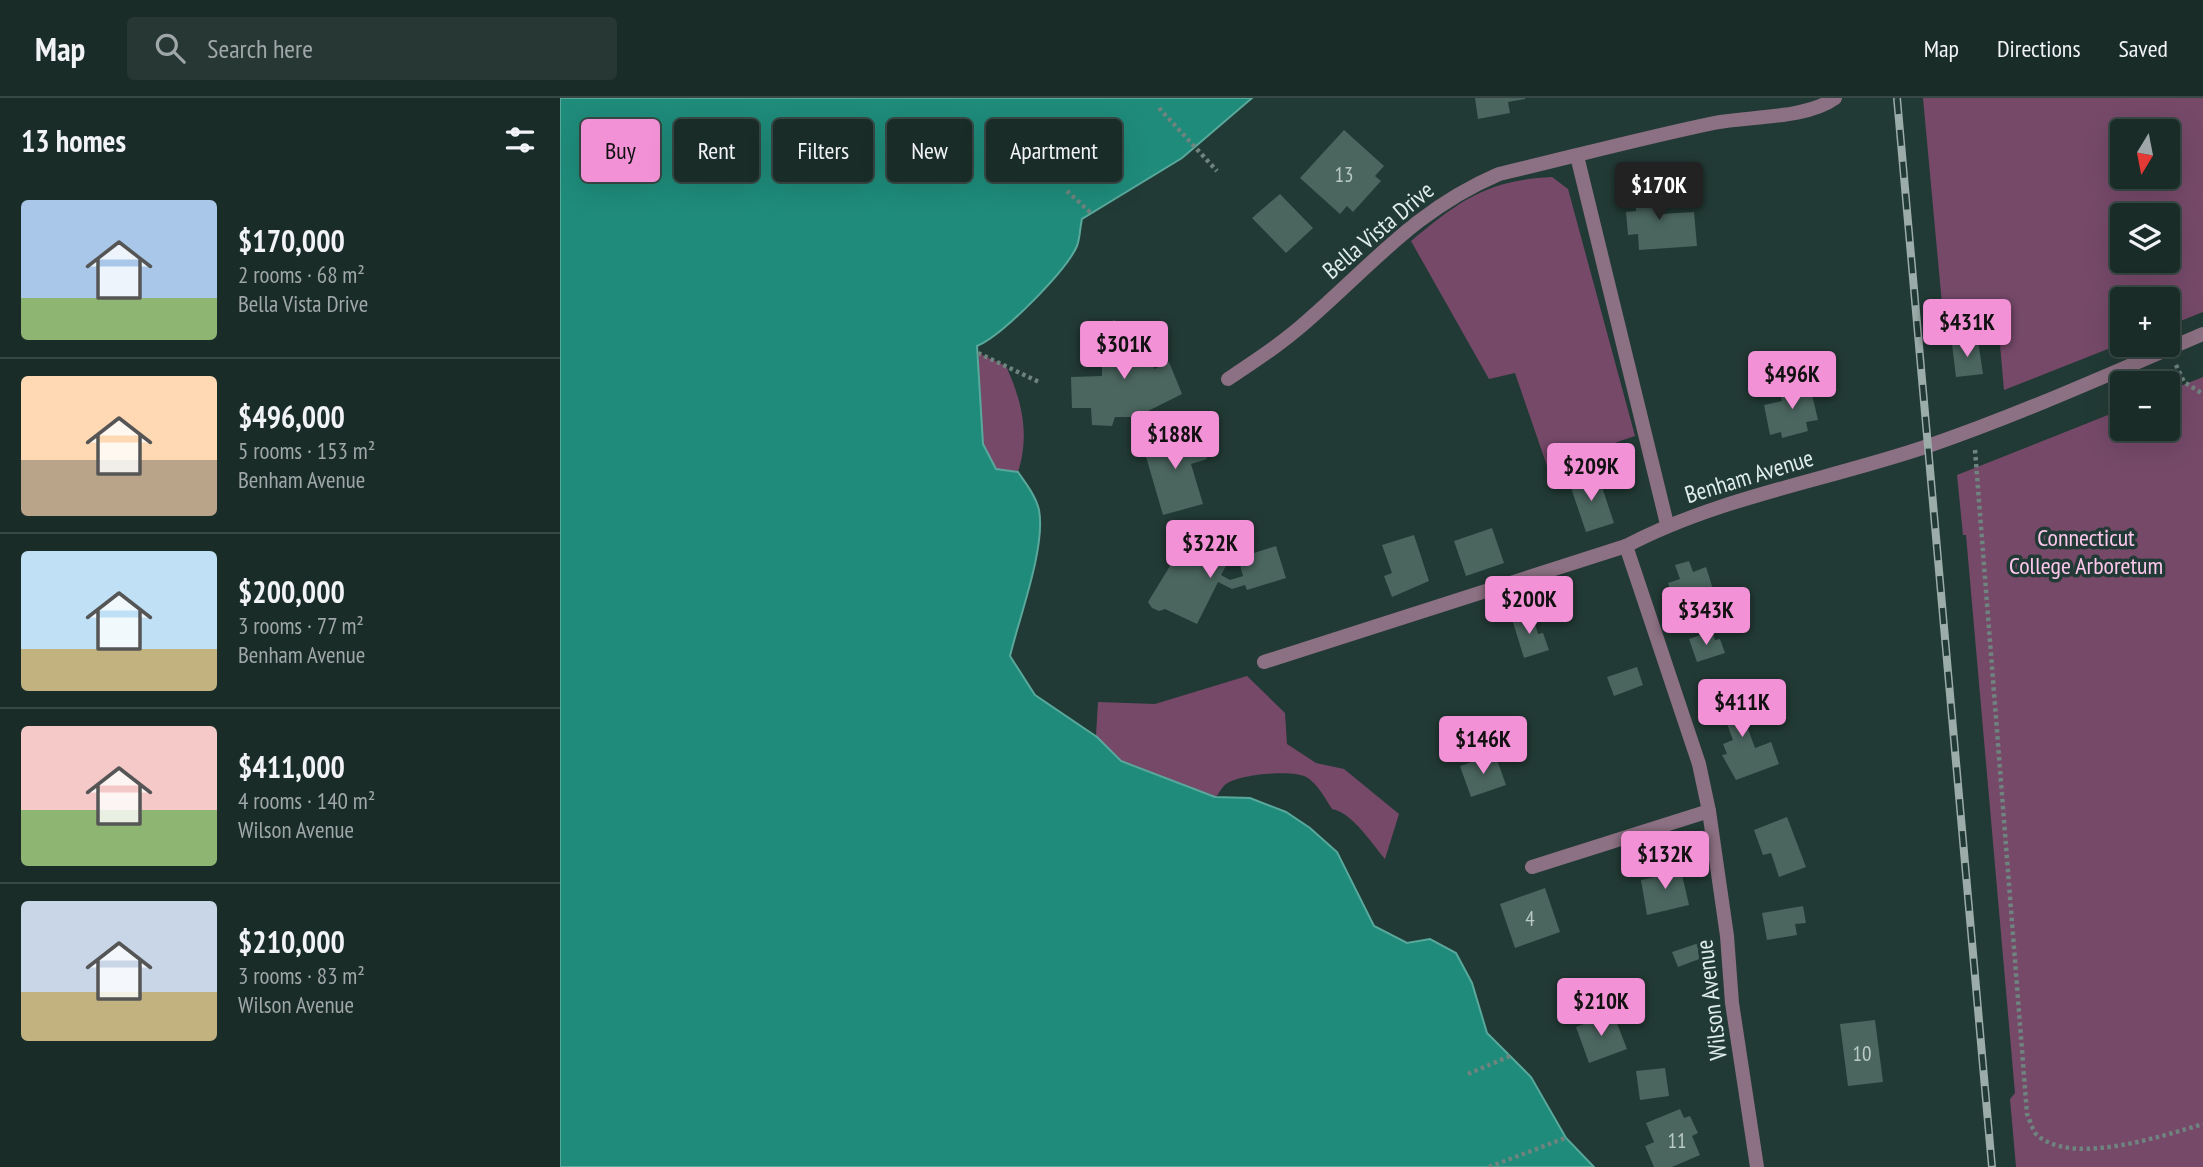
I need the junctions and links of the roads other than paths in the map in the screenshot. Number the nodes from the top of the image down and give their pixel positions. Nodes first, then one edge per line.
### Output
1 (1835, 98) edge
2 (1577, 156) junction
3 (2203, 334) edge
4 (1228, 379) dead end
5 (1667, 524) junction
6 (1626, 546) junction
7 (1264, 662) dead end
8 (1709, 811) junction
9 (1532, 867) dead end
10 (1757, 1167) edge

1 - 2 street, Bella Vista Drive
2 - 4 street, Bella Vista Drive
2 - 5 street
3 - 5 street, Benham Avenue
5 - 6 street, Benham Avenue
6 - 7 street, Benham Avenue
6 - 8 street, Wilson Avenue
8 - 9 street
8 - 10 street, Wilson Avenue

